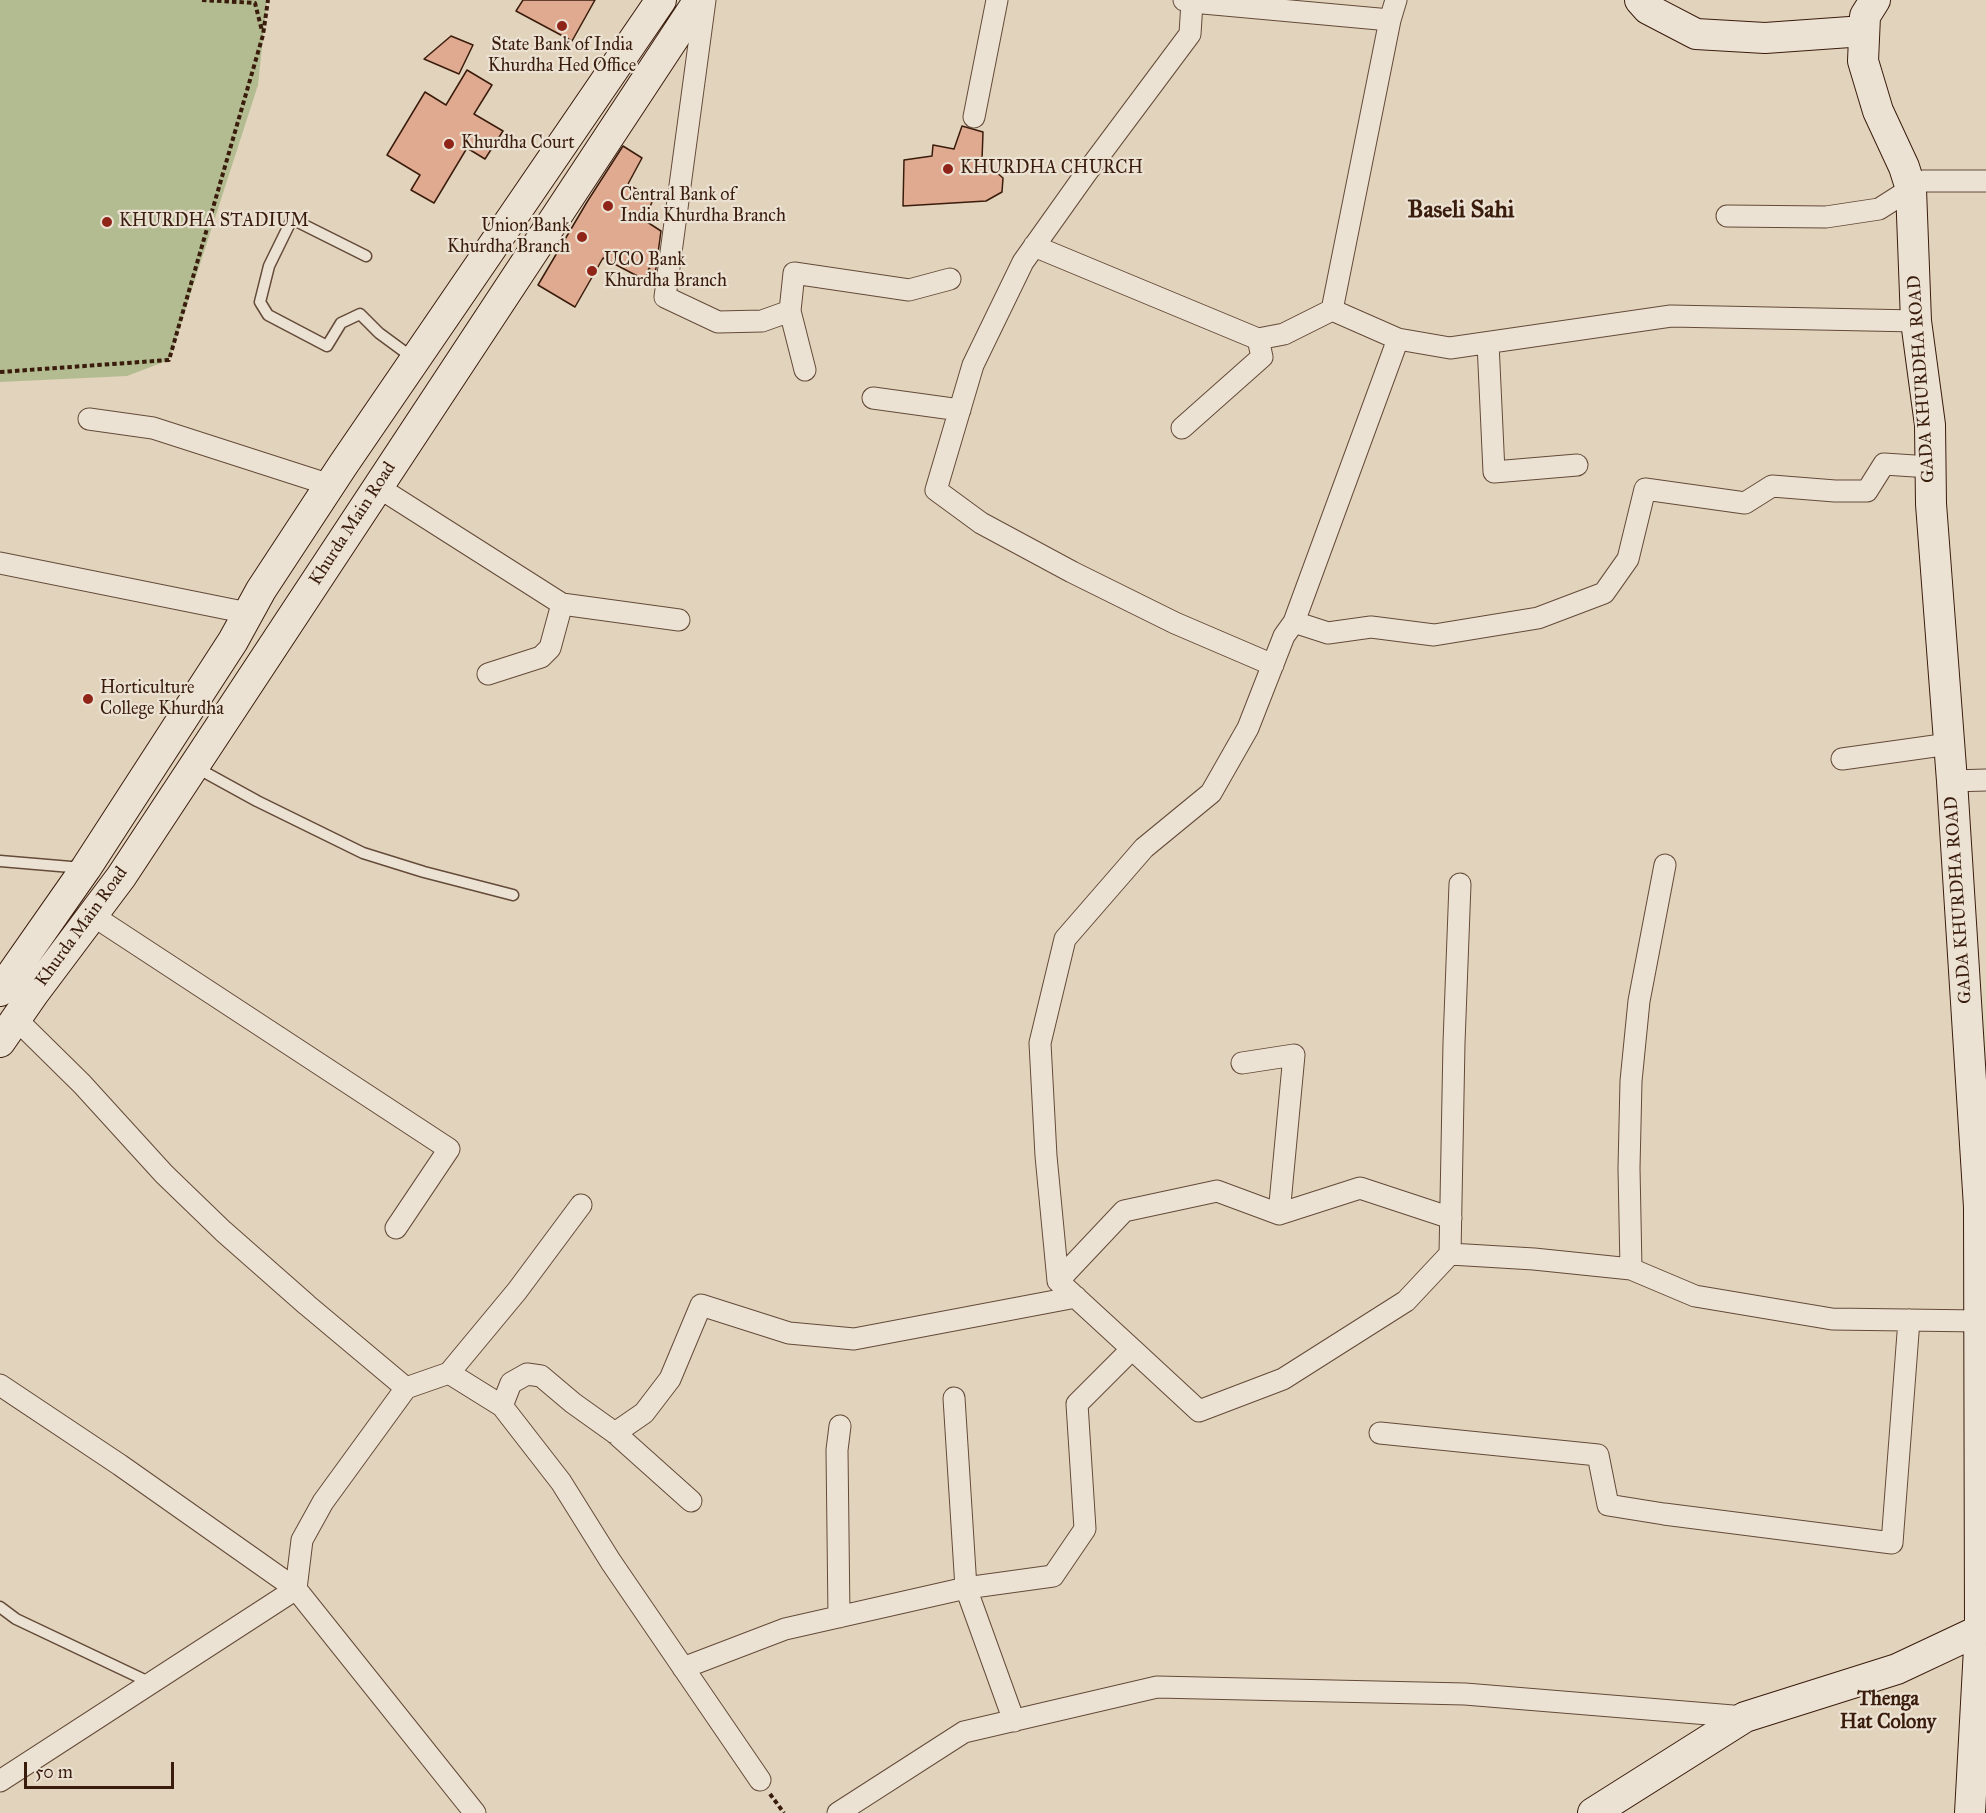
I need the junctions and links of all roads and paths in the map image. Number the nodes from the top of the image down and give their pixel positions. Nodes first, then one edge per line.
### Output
1 (202, 0) edge
2 (268, 0) edge
3 (661, 0) edge
4 (699, 0) edge
5 (705, 0) edge
6 (998, 0) edge
7 (1396, 0) edge
8 (1640, 0) edge
9 (1857, 0) edge
10 (1875, 0) edge
11 (1188, 1) edge
12 (1231, 3) edge
13 (1390, 20) junction
14 (1864, 31) junction
15 (263, 35) junction
16 (974, 117) dead end
17 (1986, 181) edge
18 (1911, 189) junction
19 (1726, 216) dead end
20 (1034, 246) junction
21 (366, 256) dead end
22 (950, 279) dead end
23 (1332, 310) junction
24 (790, 311) junction
25 (1916, 321) junction
26 (1258, 339) junction
27 (1398, 339) junction
28 (1488, 343) junction
29 (415, 360) junction
30 (805, 370) dead end
31 (0, 372) edge
32 (873, 398) dead end
33 (960, 410) junction
34 (88, 419) dead end
35 (1182, 428) dead end
36 (1577, 465) dead end
37 (1930, 467) junction
38 (330, 485) junction
39 (378, 487) junction
40 (0, 563) edge
41 (562, 604) junction
42 (248, 613) junction
43 (679, 620) dead end
44 (1294, 622) junction
45 (1273, 665) junction
46 (488, 674) dead end
47 (168, 742) junction
48 (1949, 744) junction
49 (1842, 759) dead end
50 (194, 766) junction
51 (1986, 780) edge
52 (1952, 781) junction
53 (0, 861) edge
54 (1665, 865) dead end
55 (86, 868) junction
56 (1460, 885) dead end
57 (513, 895) dead end
58 (92, 915) junction
59 (1, 986) edge
60 (8, 1031) edge
61 (1242, 1063) dead end
62 (581, 1205) dead end
63 (1279, 1214) junction
64 (1451, 1218) junction
65 (1983, 1222) edge
66 (396, 1228) dead end
67 (1450, 1254) junction
68 (1631, 1269) junction
69 (1058, 1281) junction
70 (1076, 1297) junction
71 (1909, 1320) junction
72 (1979, 1321) junction
73 (1132, 1349) junction
74 (448, 1373) junction
75 (0, 1385) edge
76 (406, 1388) junction
77 (954, 1398) dead end
78 (502, 1406) junction
79 (840, 1425) dead end
80 (615, 1433) junction
81 (1380, 1433) dead end
82 (692, 1501) dead end
83 (966, 1588) junction
84 (296, 1589) junction
85 (0, 1607) edge
86 (839, 1617) junction
87 (1980, 1630) junction
88 (683, 1668) junction
89 (151, 1683) junction
90 (1745, 1717) junction
91 (1014, 1721) junction
92 (1980, 1735) edge
93 (760, 1780) dead end
94 (0, 1781) edge
95 (1607, 1809) edge
96 (475, 1813) edge
97 (838, 1813) edge
98 (1970, 1813) edge

1 - 15 path
2 - 15 path
3 - 29 main road, Khurda Main Road
4 - 39 main road, Khurda Main Road
5 - 24 street
6 - 16 street
7 - 13 street
8 - 14 main road
9 - 14 street
10 - 14 main road, GADA KHURDHA ROAD
11 - 12 street
11 - 20 street
12 - 13 street
13 - 23 street
14 - 18 main road, GADA KHURDHA ROAD
15 - 31 path
17 - 18 street
18 - 19 street
18 - 25 main road, GADA KHURDHA ROAD
20 - 26 street
20 - 33 street
21 - 29 lane
22 - 24 street
23 - 26 street
23 - 27 street
24 - 30 street
25 - 28 street
25 - 37 main road, GADA KHURDHA ROAD
26 - 35 street
27 - 28 street
27 - 44 street
28 - 36 street
29 - 38 main road, Khurda Main Road
32 - 33 street
33 - 45 street
34 - 38 street
37 - 44 street
37 - 48 main road, GADA KHURDHA ROAD
38 - 42 main road, Khurda Main Road
39 - 41 street
39 - 50 main road, Khurda Main Road
40 - 42 street
41 - 43 street
41 - 46 street
42 - 47 main road, Khurda Main Road
44 - 45 street
45 - 69 street
47 - 50 main road
47 - 55 main road, Khurda Main Road
48 - 49 street
48 - 52 main road, GADA KHURDHA ROAD
50 - 57 lane
50 - 58 main road, Khurda Main Road
51 - 52 street
52 - 65 main road, GADA KHURDHA ROAD
53 - 55 lane
54 - 68 street
55 - 59 main road, Khurda Main Road
56 - 64 street
58 - 60 main road, Khurda Main Road
58 - 66 street
60 - 76 street
61 - 63 street
62 - 74 street
63 - 64 street
63 - 69 street
64 - 67 street
65 - 72 main road, GADA KHURDHA ROAD
67 - 68 street
67 - 73 street
68 - 71 street
69 - 70 street
70 - 73 street
70 - 80 street
71 - 72 street
71 - 81 street
72 - 87 main road, GADA KHURDHA ROAD
73 - 83 street
74 - 76 street
74 - 78 street
75 - 84 street
76 - 84 street
77 - 83 street
78 - 80 street
78 - 88 street
79 - 86 street
80 - 82 street
83 - 86 street
83 - 91 street
84 - 89 street
84 - 96 street
85 - 89 lane
86 - 88 street
87 - 90 main road
87 - 92 main road, GADA KHURDHA ROAD
88 - 93 street
89 - 94 street
90 - 91 street
90 - 95 main road
91 - 97 street
92 - 98 main road, GADA KHURDHA ROAD

